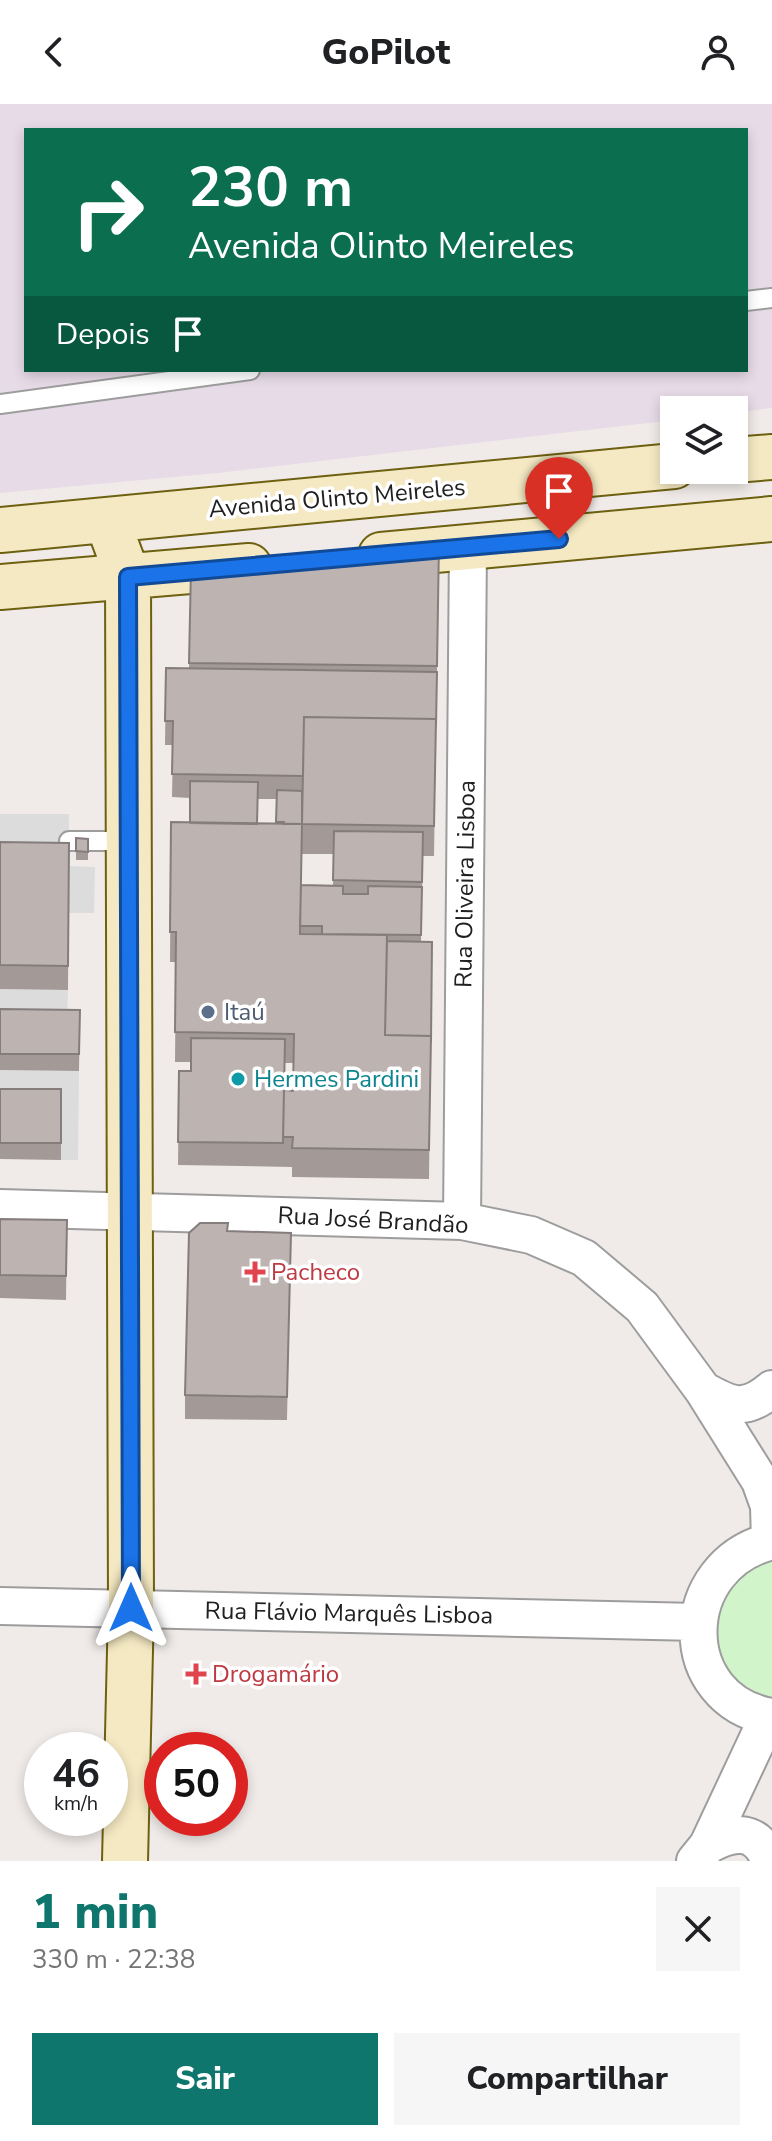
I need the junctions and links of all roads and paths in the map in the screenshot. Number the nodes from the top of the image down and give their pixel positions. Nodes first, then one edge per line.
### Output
1 (772, 298) edge
2 (748, 301) edge
3 (236, 372) edge
4 (0, 404) edge
5 (772, 457) edge
6 (748, 459) edge
7 (660, 467) edge
8 (772, 519) edge
9 (107, 520) junction
10 (0, 530) edge
11 (468, 547) junction
12 (345, 558) edge
13 (283, 563) edge
14 (128, 577) junction
15 (0, 587) edge
16 (69, 841) edge
17 (128, 841) junction
18 (0, 1208) edge
19 (129, 1210) junction
20 (462, 1221) junction
21 (772, 1389) edge
22 (703, 1390) junction
23 (771, 1541) edge
24 (0, 1606) edge
25 (131, 1608) junction
26 (698, 1622) junction
27 (770, 1717) edge
28 (702, 1853) edge
29 (125, 1861) edge
30 (770, 1861) edge

1 - 2 lane
3 - 4 lane
5 - 6 main road
7 - 9 main road, Avenida Olinto Meireles
8 - 11 main road
9 - 10 main road, Avenida Olinto Meireles
9 - 14 main road
11 - 12 main road
11 - 20 street, Rua Oliveira Lisboa
13 - 14 main road
14 - 15 main road
14 - 17 main road
16 - 17 lane
17 - 19 main road
18 - 19 street, Rua José Brandão
19 - 20 street, Rua José Brandão
19 - 25 main road
20 - 22 street, Rua José Brandão
21 - 22 street
22 - 23 street, Rua José Brandão
23 - 26 street
24 - 25 street, Rua Flávio Marquês Lisboa
25 - 26 street, Rua Flávio Marquês Lisboa
25 - 29 main road
26 - 27 street
27 - 28 street
28 - 30 street

